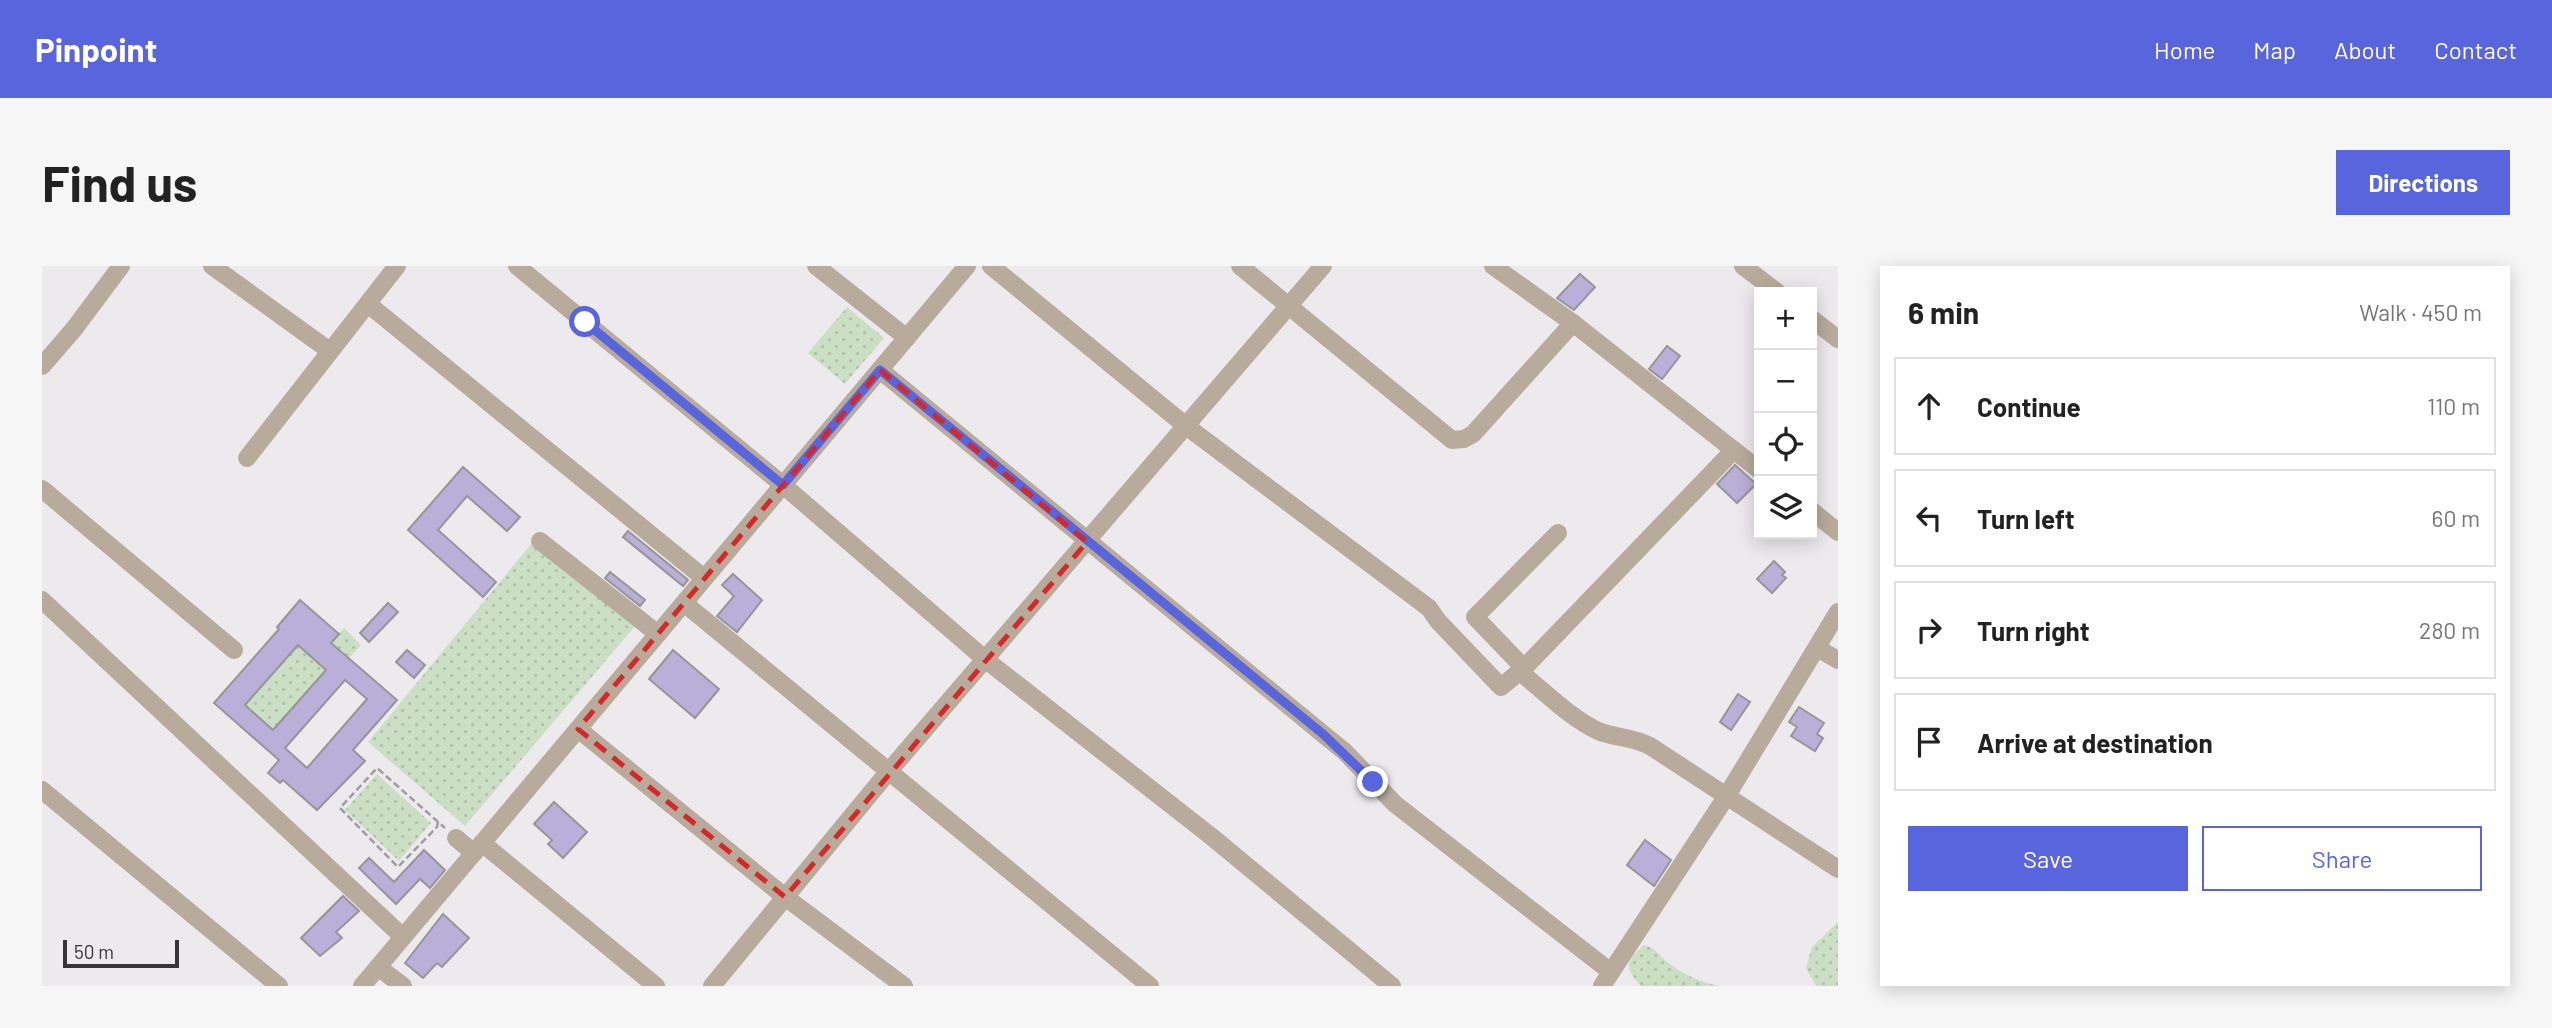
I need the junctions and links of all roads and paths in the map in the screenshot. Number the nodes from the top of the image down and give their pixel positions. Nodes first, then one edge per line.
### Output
1 (121, 266) edge
2 (212, 266) edge
3 (397, 266) edge
4 (517, 266) edge
5 (816, 266) edge
6 (967, 266) edge
7 (990, 266) edge
8 (1240, 266) edge
9 (1323, 266) edge
10 (1493, 266) edge
11 (1743, 266) edge
12 (1770, 287) edge
13 (368, 304) junction
14 (1288, 307) junction
15 (1573, 323) junction
16 (1817, 323) edge
17 (907, 338) junction
18 (1838, 339) edge
19 (330, 351) junction
20 (42, 366) edge
21 (880, 370) junction
22 (1186, 426) junction
23 (1734, 450) junction
24 (247, 458) dead end
25 (1754, 466) edge
26 (783, 485) junction
27 (42, 489) edge
28 (1817, 515) edge
29 (1838, 532) edge
30 (1558, 533) dead end
31 (540, 541) dead end
32 (1087, 542) junction
33 (705, 578) junction
34 (42, 600) edge
35 (684, 603) junction
36 (1838, 612) edge
37 (657, 635) junction
38 (1817, 648) junction
39 (233, 650) dead end
40 (986, 660) junction
41 (1838, 660) edge
42 (1522, 670) junction
43 (578, 729) junction
44 (889, 771) junction
45 (43, 793) edge
46 (1726, 797) junction
47 (438, 822) joint
48 (456, 838) dead end
49 (478, 848) junction
50 (1838, 869) edge
51 (785, 897) junction
52 (403, 937) junction
53 (378, 967) junction
54 (1607, 979) edge
55 (279, 986) edge
56 (362, 986) edge
57 (403, 986) edge
58 (656, 986) edge
59 (712, 986) edge
60 (904, 986) edge
61 (1150, 986) edge
62 (1392, 986) edge

1 - 20 street
2 - 19 street
3 - 13 street
4 - 26 street
5 - 17 street
6 - 17 street
7 - 22 street
8 - 14 street
9 - 14 street
10 - 15 street
11 - 12 street
13 - 19 street
13 - 33 street
14 - 15 street
14 - 22 street
15 - 23 street
16 - 18 street
17 - 21 street
19 - 24 street
21 - 26 street
21 - 32 street
22 - 32 street
22 - 42 street
23 - 25 street
23 - 42 street
26 - 33 street
26 - 40 street
27 - 39 street
28 - 29 street
30 - 42 street
31 - 37 street
32 - 40 street
32 - 54 street
33 - 35 street
34 - 52 street
35 - 37 street
35 - 44 street
36 - 38 street
37 - 43 street
38 - 41 street
38 - 46 street
40 - 44 street
40 - 62 street
42 - 46 street
43 - 49 street
43 - 51 street
44 - 51 street
44 - 61 street
45 - 55 street
46 - 50 street
46 - 54 street
47 - 47 path
48 - 49 street
49 - 52 street
49 - 58 street
51 - 59 street
51 - 60 street
52 - 53 street
53 - 56 street
53 - 57 street

